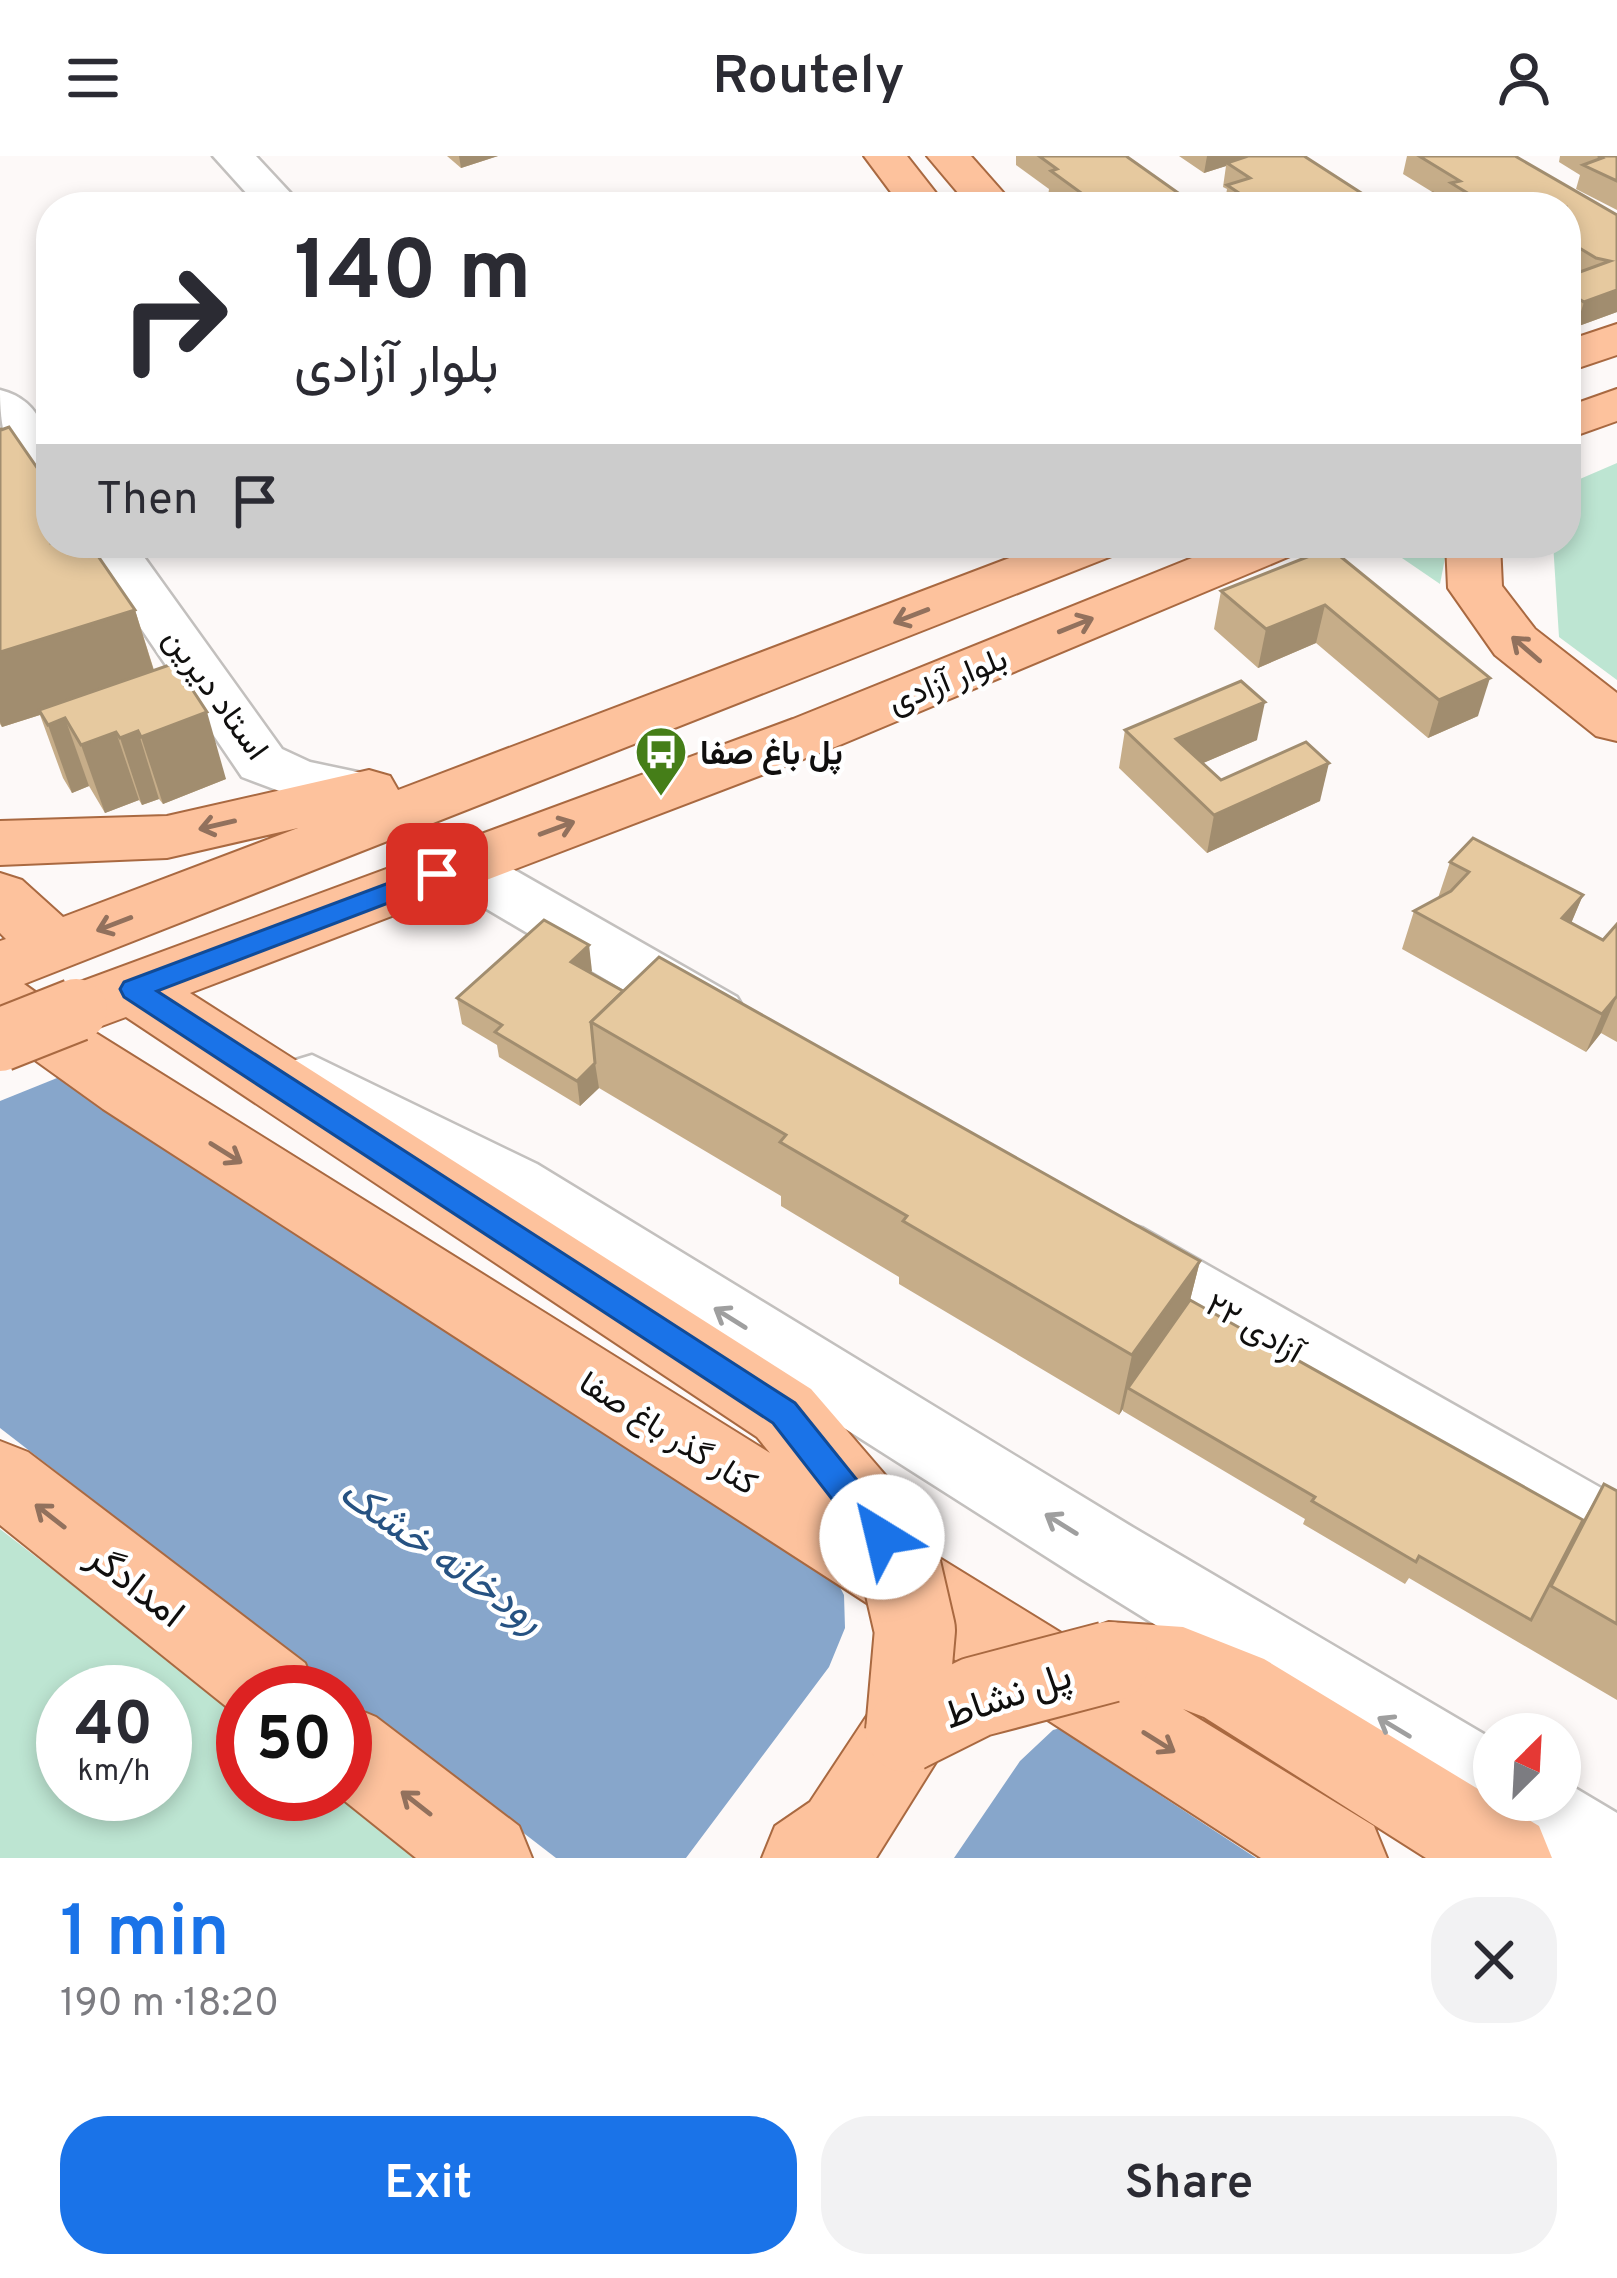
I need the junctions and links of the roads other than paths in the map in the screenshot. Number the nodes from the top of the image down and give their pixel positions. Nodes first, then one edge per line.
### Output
1 (233, 156) edge
2 (885, 156) edge
3 (948, 156) edge
4 (268, 192) edge
5 (913, 192) edge
6 (980, 192) edge
7 (0, 404) edge
8 (1617, 404) edge
9 (1581, 418) edge
10 (36, 451) edge
11 (118, 558) edge
12 (1032, 558) edge
13 (1240, 558) edge
14 (1474, 558) edge
15 (759, 675) junction
16 (1617, 722) edge
17 (814, 734) junction
18 (456, 788) junction
19 (361, 791) junction
20 (0, 843) edge
21 (457, 864) junction
22 (0, 896) edge
23 (16, 969) edge
24 (105, 999) junction
25 (0, 1040) edge
26 (767, 1045) edge
27 (1058, 1213) edge
28 (0, 1477) edge
29 (1617, 1537) edge
30 (240, 1665) edge
31 (906, 1732) junction
32 (372, 1768) edge
33 (1473, 1774) edge
34 (1550, 1821) edge
35 (829, 1850) edge
36 (487, 1858) edge
37 (1342, 1858) edge
38 (1507, 1858) edge
39 (1611, 1858) edge

1 - 4 street
2 - 5 main road
3 - 6 main road
7 - 10 street
8 - 9 main road
11 - 19 street, استاد دیرین
12 -> 15 main road
17 -> 13 main road, بلوار آزادی
16 -> 14 main road
15 - 17 main road
15 - 18 main road
21 -> 17 main road, بلوار آزادی
18 - 19 main road
18 -> 23 main road
19 -> 20 main road
21 - 24 main road, بلوار آزادی
21 - 26 street
22 - 23 main road, کنار گذر باغ صفا
23 -> 37 main road, کنار گذر باغ صفا
24 - 25 main road, bridge
24 - 31 main road, پل نشاط, bridge
33 -> 24 street
27 - 29 street, آزادی ۲۲
30 -> 28 main road, امدادگر
31 - 35 main road, پل نشاط
31 - 38 main road, پل نشاط, bridge
36 -> 32 main road
34 - 39 street

